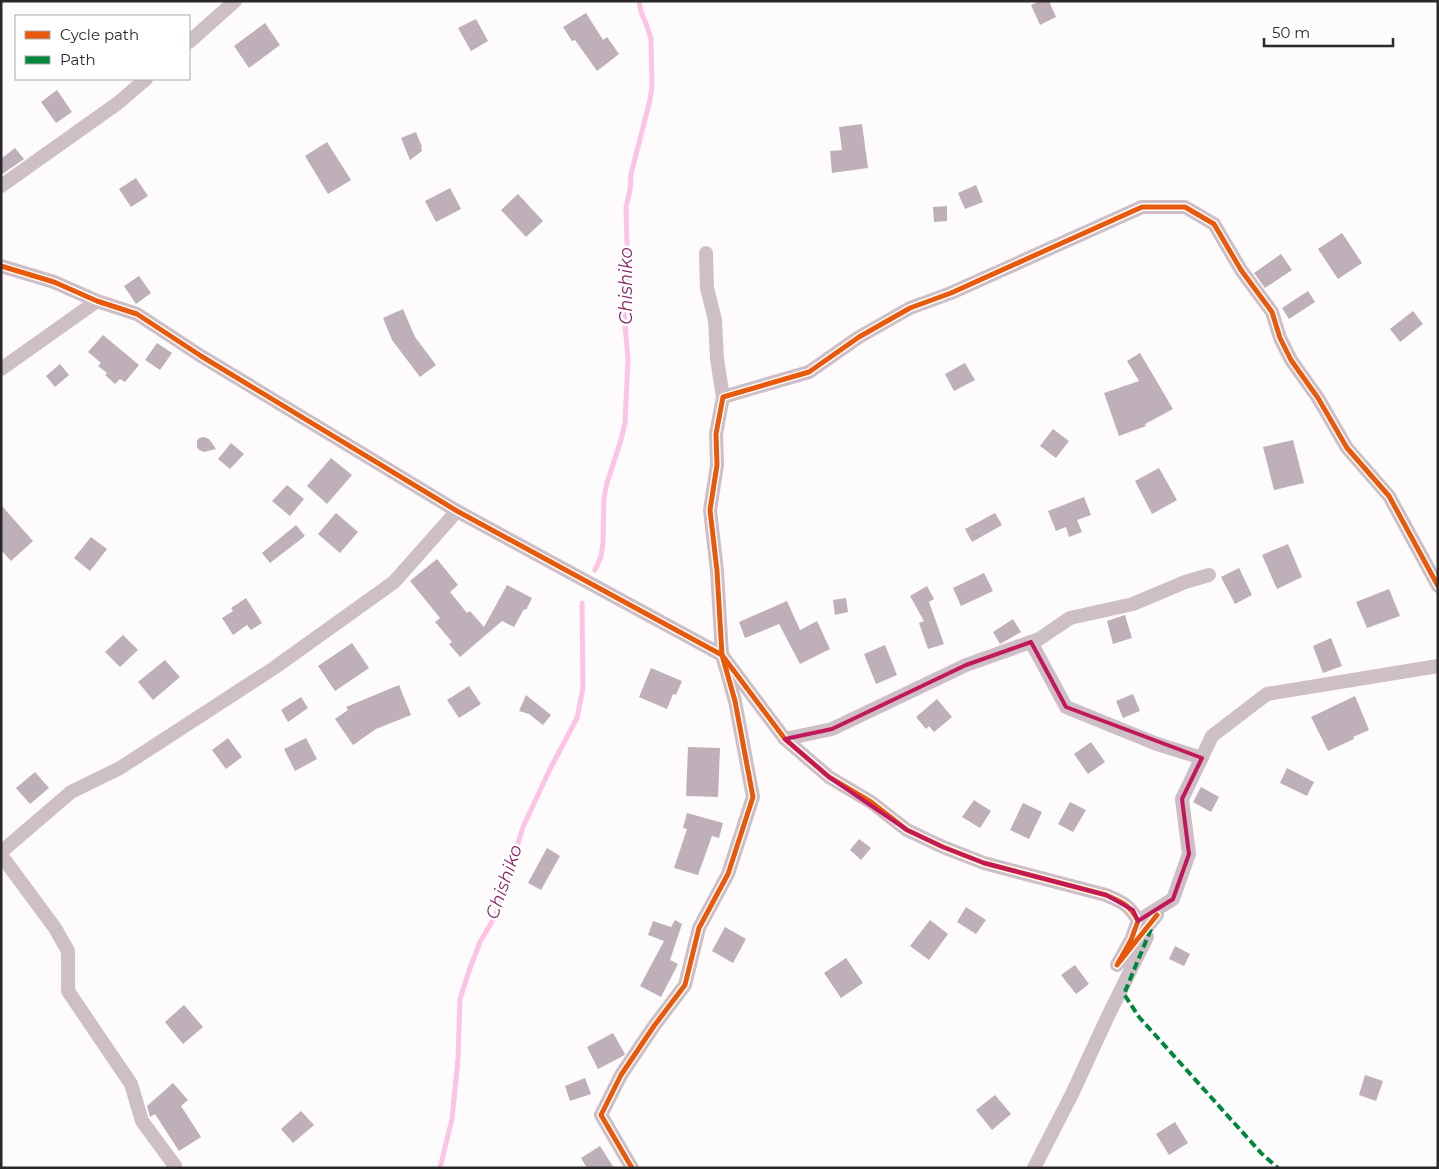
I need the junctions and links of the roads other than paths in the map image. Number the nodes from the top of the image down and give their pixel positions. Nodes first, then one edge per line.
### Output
1 (235, 1) edge
2 (190, 41) edge
3 (145, 80) edge
4 (1, 186) edge
5 (706, 254) dead end
6 (1, 266) edge
7 (97, 301) junction
8 (1, 369) edge
9 (723, 397) junction
10 (457, 512) junction
11 (1209, 574) dead end
12 (1438, 586) edge
13 (1031, 642) junction
14 (722, 655) junction
15 (1438, 666) edge
16 (785, 739) junction
17 (1202, 758) junction
18 (1, 853) edge
19 (1138, 921) junction
20 (174, 1168) edge
21 (632, 1168) edge
22 (1034, 1168) edge

1 - 2 street
3 - 4 street
5 - 9 street
6 - 7 street
7 - 8 street
7 - 10 street
9 - 12 street
9 - 14 street
10 - 14 street
10 - 18 street
11 - 13 street
13 - 16 street
13 - 17 street
14 - 16 street
14 - 21 street
15 - 17 street
16 - 19 street
17 - 19 street
18 - 20 street
19 - 22 street

